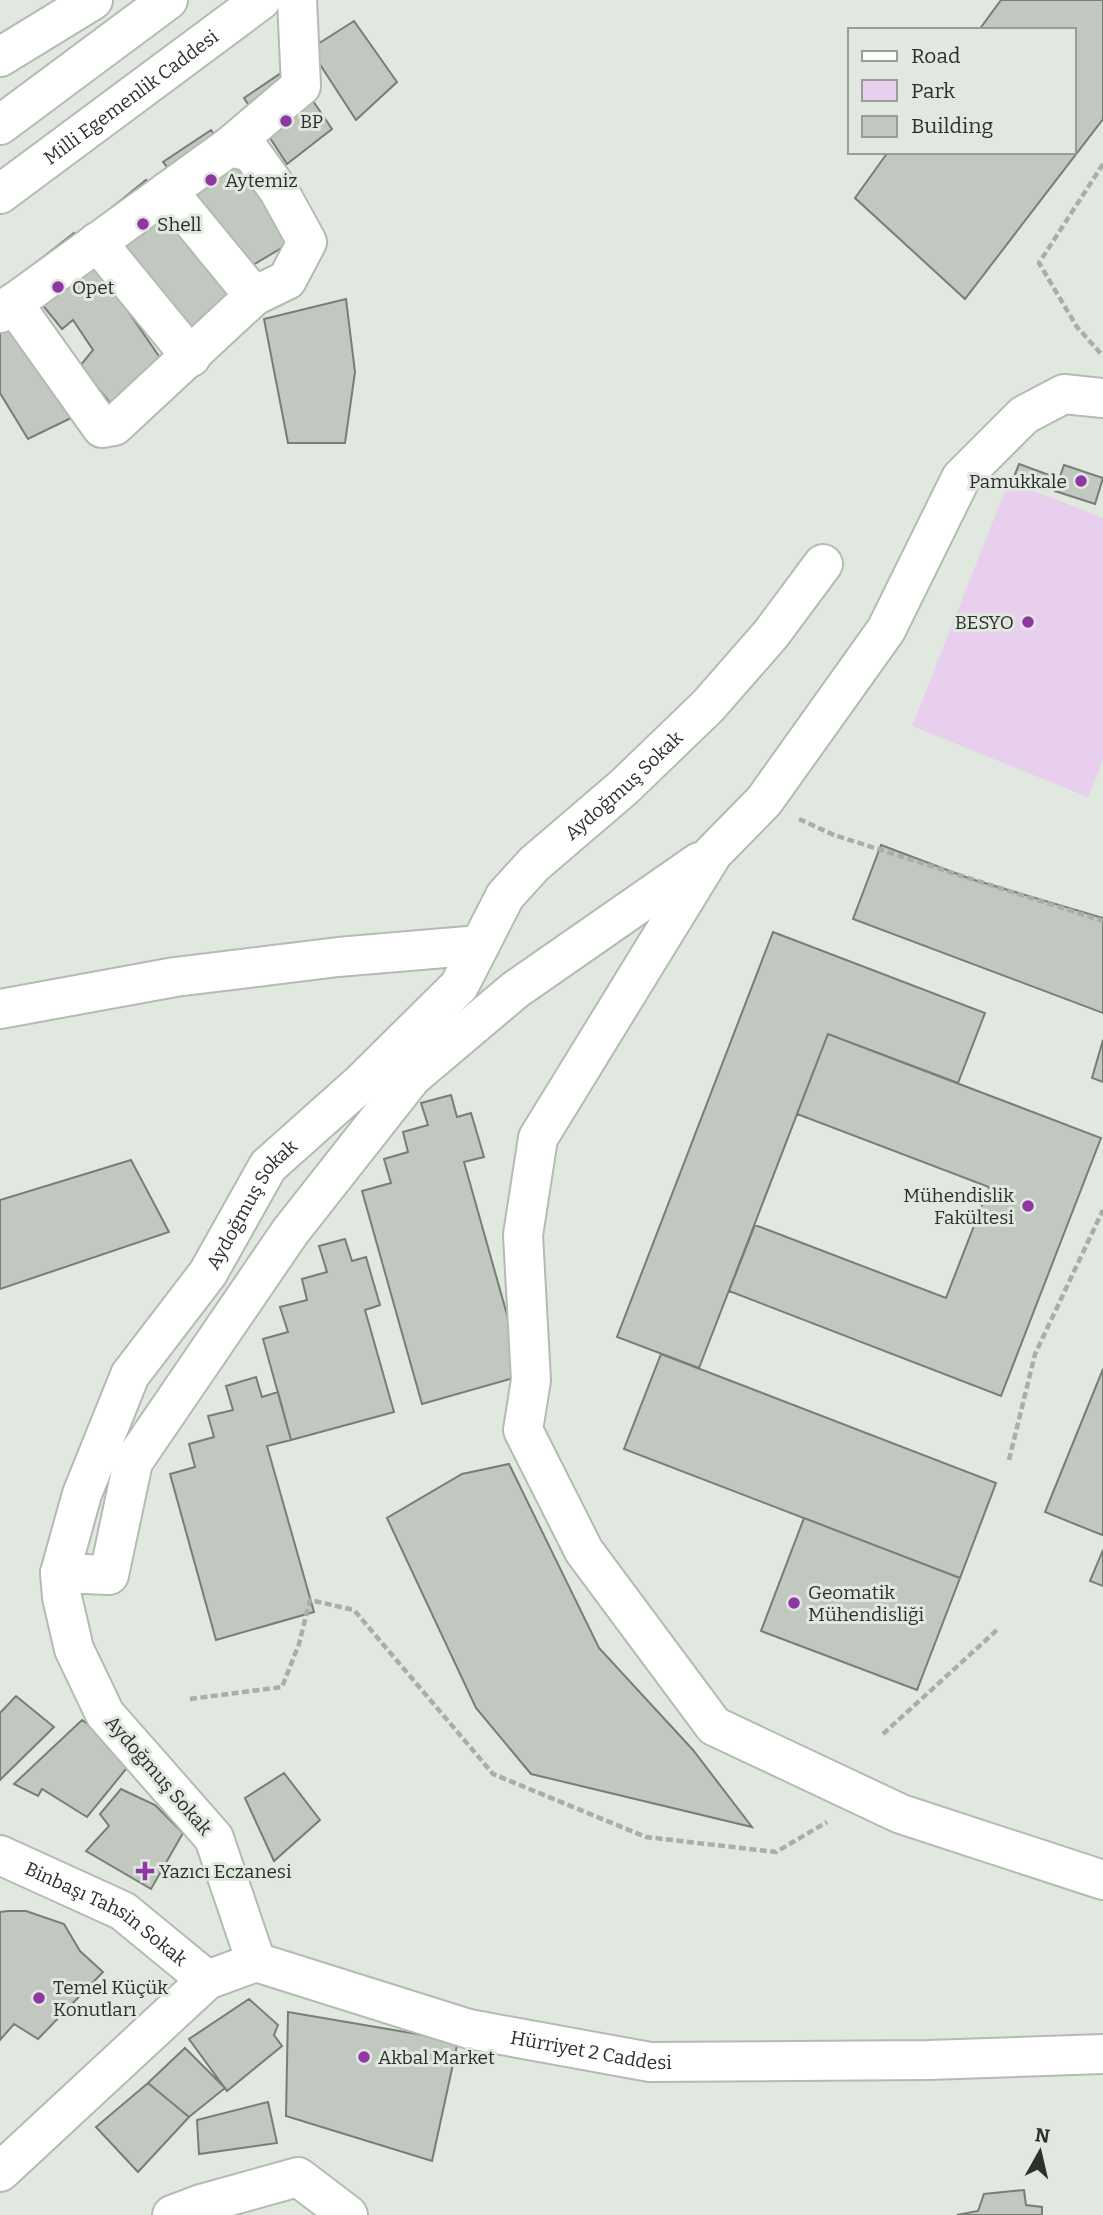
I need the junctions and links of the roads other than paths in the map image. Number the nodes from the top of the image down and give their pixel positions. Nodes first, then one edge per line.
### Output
1 (93, 0) edge
2 (168, 0) edge
3 (261, 0) edge
4 (298, 0) edge
5 (0, 57) edge
6 (0, 125) edge
7 (229, 147) junction
8 (169, 191) junction
9 (0, 194) edge
10 (97, 242) junction
11 (254, 296) junction
12 (7, 308) edge
13 (191, 357) junction
14 (1103, 398) edge
15 (824, 564) dead end
16 (713, 853) junction
17 (480, 945) junction
18 (0, 1009) edge
19 (60, 1573) junction
20 (0, 1854) edge
21 (1103, 1880) edge
22 (256, 1962) junction
23 (207, 1980) junction
24 (1103, 2054) edge
25 (0, 2172) edge
26 (172, 2215) edge
27 (348, 2215) edge

1 - 5 main road
2 - 6 main road
3 - 9 main road, Milli Egemenlik Caddesi
4 - 7 main road
7 - 8 main road
7 - 11 main road
8 - 10 main road
8 - 11 main road
10 - 12 main road
10 - 13 main road
11 - 13 main road
12 - 13 main road
14 - 16 main road
15 - 17 main road, Aydoğmuş Sokak
16 - 19 main road
16 - 21 main road
17 - 18 main road
17 - 19 main road, Aydoğmuş Sokak
19 - 22 main road, Aydoğmuş Sokak
20 - 23 main road, Binbaşı Tahsin Sokak
22 - 23 main road
22 - 24 main road, Hürriyet 2 Caddesi
23 - 25 main road
26 - 27 main road

